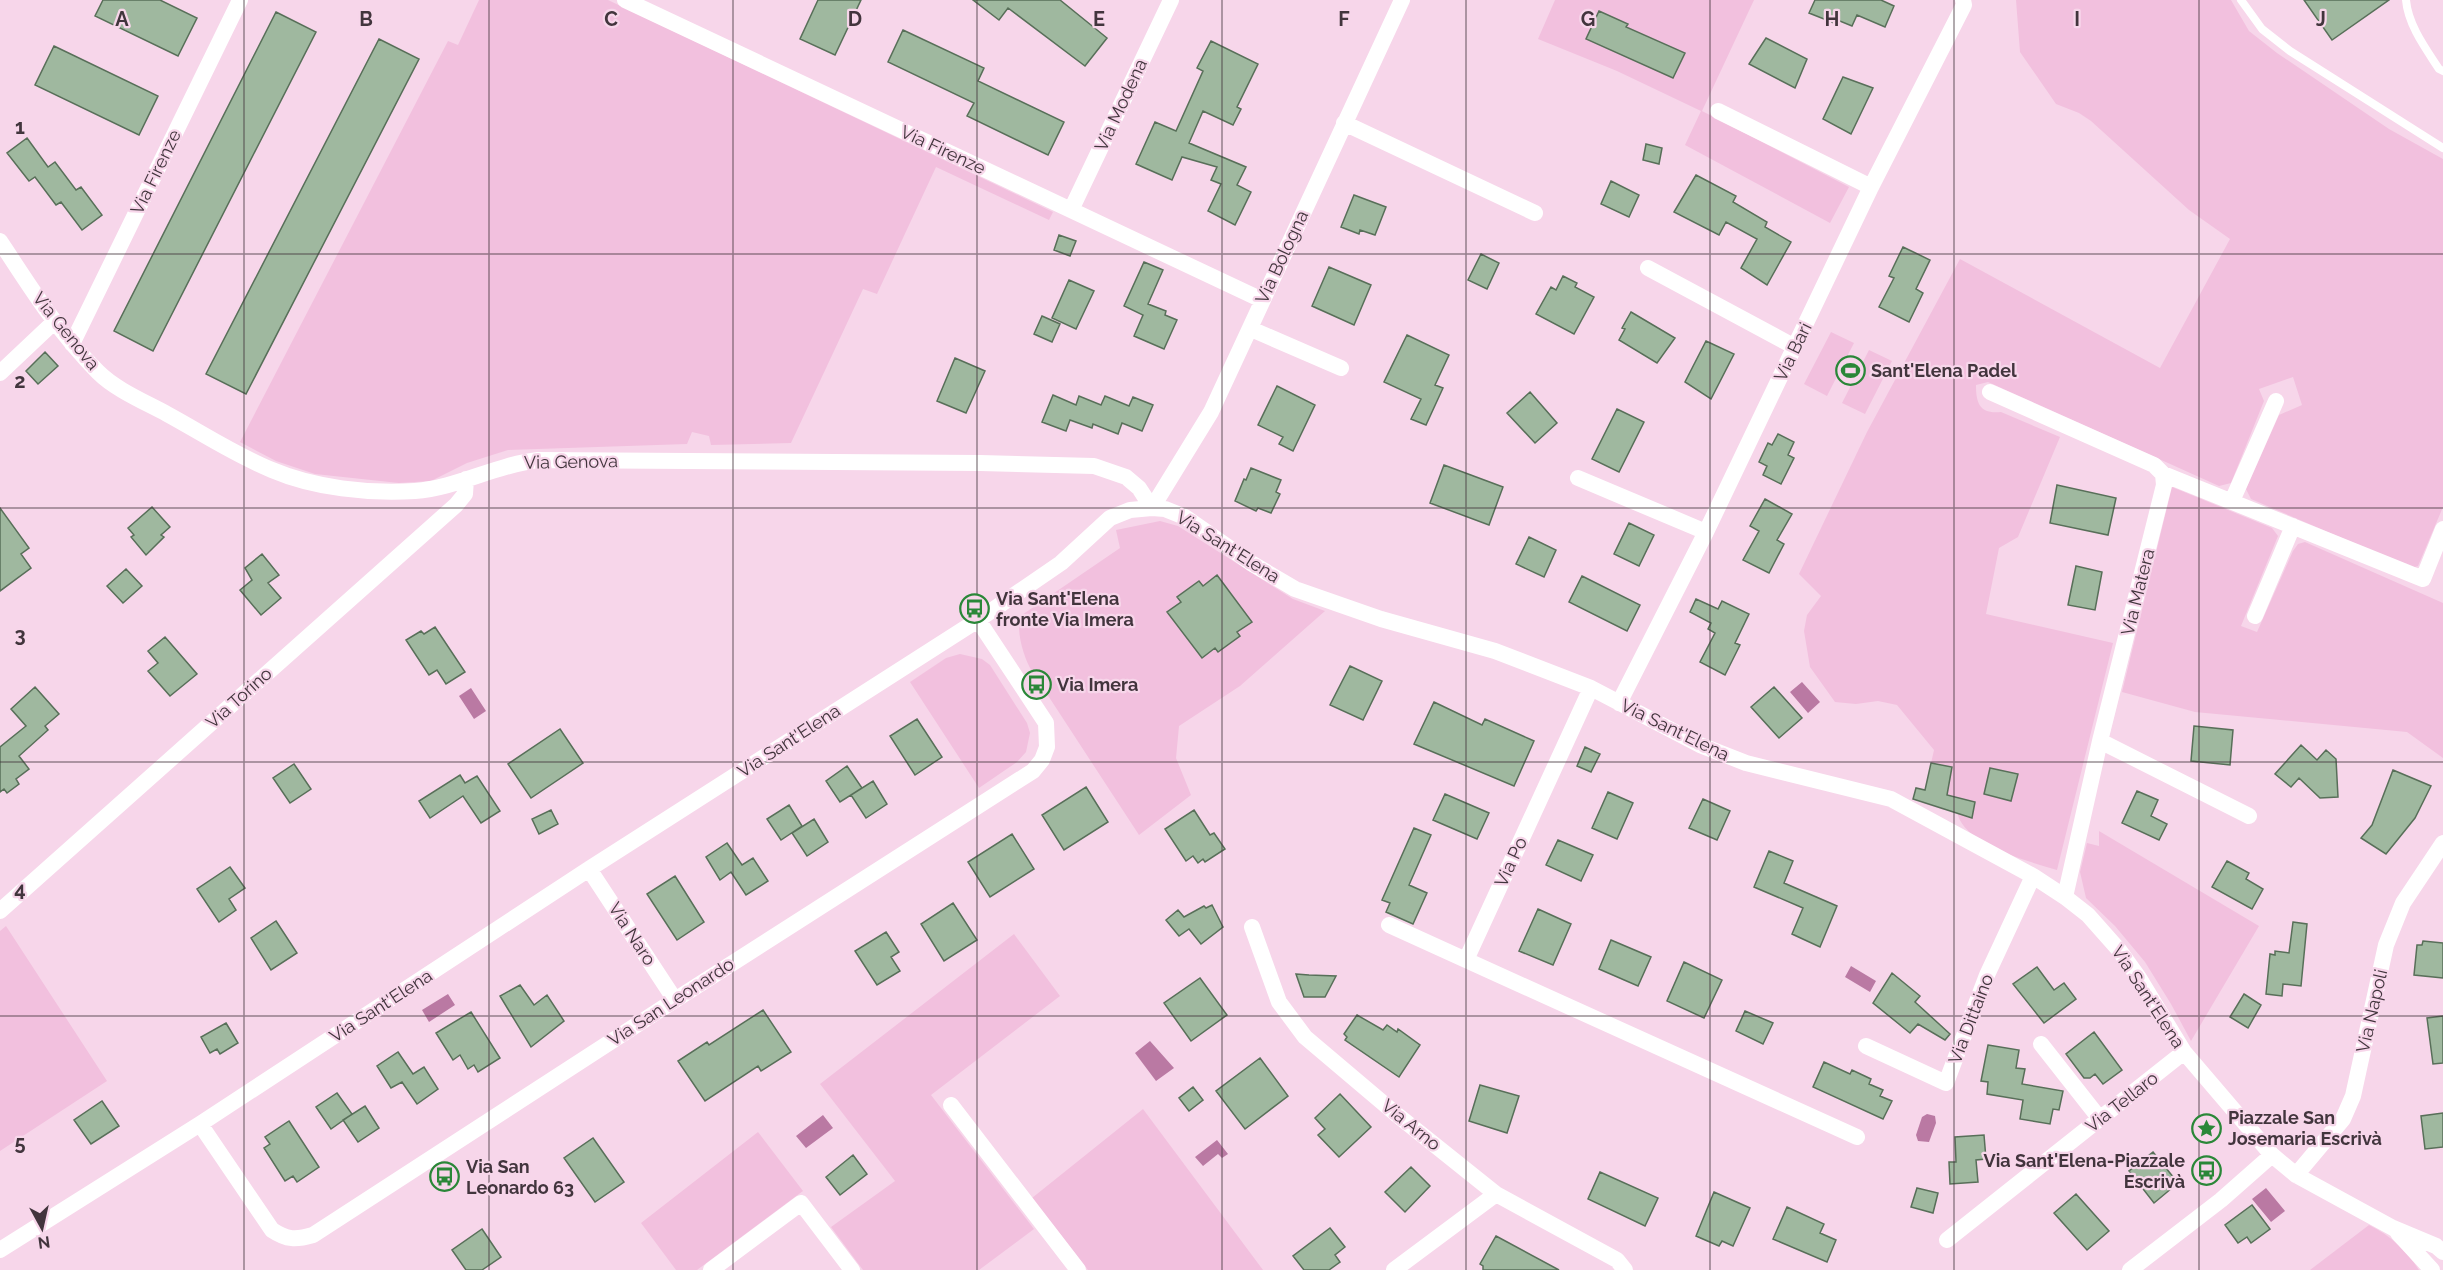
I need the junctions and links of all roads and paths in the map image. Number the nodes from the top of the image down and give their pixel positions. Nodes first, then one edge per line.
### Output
1 (240, 0) edge
2 (625, 0) edge
3 (1171, 0) edge
4 (1402, 0) edge
5 (1963, 0) edge
6 (2241, 0) edge
7 (2406, 0) edge
8 (2443, 71) edge
9 (1718, 111) dead end
10 (1344, 123) junction
11 (2443, 148) edge
12 (1871, 187) junction
13 (1071, 210) junction
14 (1535, 213) dead end
15 (0, 241) edge
16 (1648, 268) dead end
17 (1262, 300) junction
18 (54, 322) junction
19 (1251, 329) junction
20 (72, 344) junction
21 (1795, 347) junction
22 (1341, 368) dead end
23 (0, 373) edge
24 (1990, 392) dead end
25 (2276, 401) dead end
26 (2163, 474) junction
27 (1578, 478) dead end
28 (466, 479) junction
29 (2232, 501) junction
30 (1152, 508) junction
31 (2293, 526) junction
32 (2443, 529) edge
33 (1707, 532) junction
34 (2255, 616) dead end
35 (978, 620) junction
36 (1590, 688) junction
37 (1619, 703) junction
38 (2100, 741) junction
39 (2249, 816) dead end
40 (2443, 843) edge
41 (589, 869) junction
42 (2032, 876) junction
43 (2065, 897) junction
44 (0, 911) edge
45 (1389, 925) dead end
46 (1252, 927) dead end
47 (1466, 960) junction
48 (675, 1000) junction
49 (2041, 1044) dead end
50 (1866, 1046) dead end
51 (2184, 1052) junction
52 (951, 1105) dead end
53 (2100, 1119) junction
54 (200, 1124) junction
55 (1857, 1137) dead end
56 (2272, 1155) junction
57 (2296, 1175) junction
58 (1496, 1194) junction
59 (2393, 1228) junction
60 (1947, 1240) dead end
61 (2441, 1248) edge
62 (0, 1250) edge
63 (711, 1270) edge
64 (852, 1270) edge
65 (1078, 1270) edge
66 (1394, 1270) edge
67 (1625, 1270) edge
68 (2130, 1270) edge
69 (2432, 1270) edge

1 - 20 street, Via Firenze
2 - 13 street, Via Firenze
3 - 13 street, Via Modena
4 - 10 street, Via Bologna
5 - 12 street, Via Bari
6 - 11 lane
7 - 8 lane
9 - 12 street
10 - 14 street
10 - 17 street, Via Bologna
12 - 21 street, Via Bari
13 - 17 street, Via Firenze
15 - 18 street, Via Genova
16 - 21 street
17 - 19 street, Via Bologna
18 - 20 street, Via Genova
18 - 23 street
19 - 22 street
19 - 30 street, Via Bologna
20 - 28 street, Via Genova
21 - 33 street, Via Bari
24 - 26 street
25 - 29 street
26 - 29 street
26 - 38 street, Via Matera
27 - 33 street
28 - 30 street, Via Genova
28 - 44 street, Via Torino
29 - 31 street
30 - 35 street, Via Sant'Elena
30 - 36 street, Via Sant'Elena
31 - 32 street
31 - 34 street
33 - 37 street, Via Bari
35 - 41 street, Via Sant'Elena
35 - 48 street, Via San Leonardo
36 - 37 street, Via Sant'Elena
36 - 47 street, Via Po
37 - 42 street, Via Sant'Elena
38 - 39 street
38 - 43 street, Via Matera
40 - 57 street, Via Napoli
41 - 48 street, Via Naro
41 - 54 street, Via Sant'Elena
42 - 43 street, Via Sant'Elena
42 - 50 street, Via Dittaino
43 - 51 street, Via Sant'Elena
45 - 47 street
46 - 58 street, Via Arno
47 - 55 street
48 - 54 street, Via San Leonardo
49 - 53 street
51 - 53 street, Via Tellaro
51 - 56 street, Via Sant'Elena
52 - 65 street
53 - 60 street, Via Tellaro
54 - 62 street, Via Sant'Elena
56 - 57 street, Via Sant'Elena
56 - 68 street
57 - 59 street, Via Sant'Elena
58 - 66 street
58 - 67 street, Via Arno
59 - 61 street
59 - 69 street
63 - 64 street

